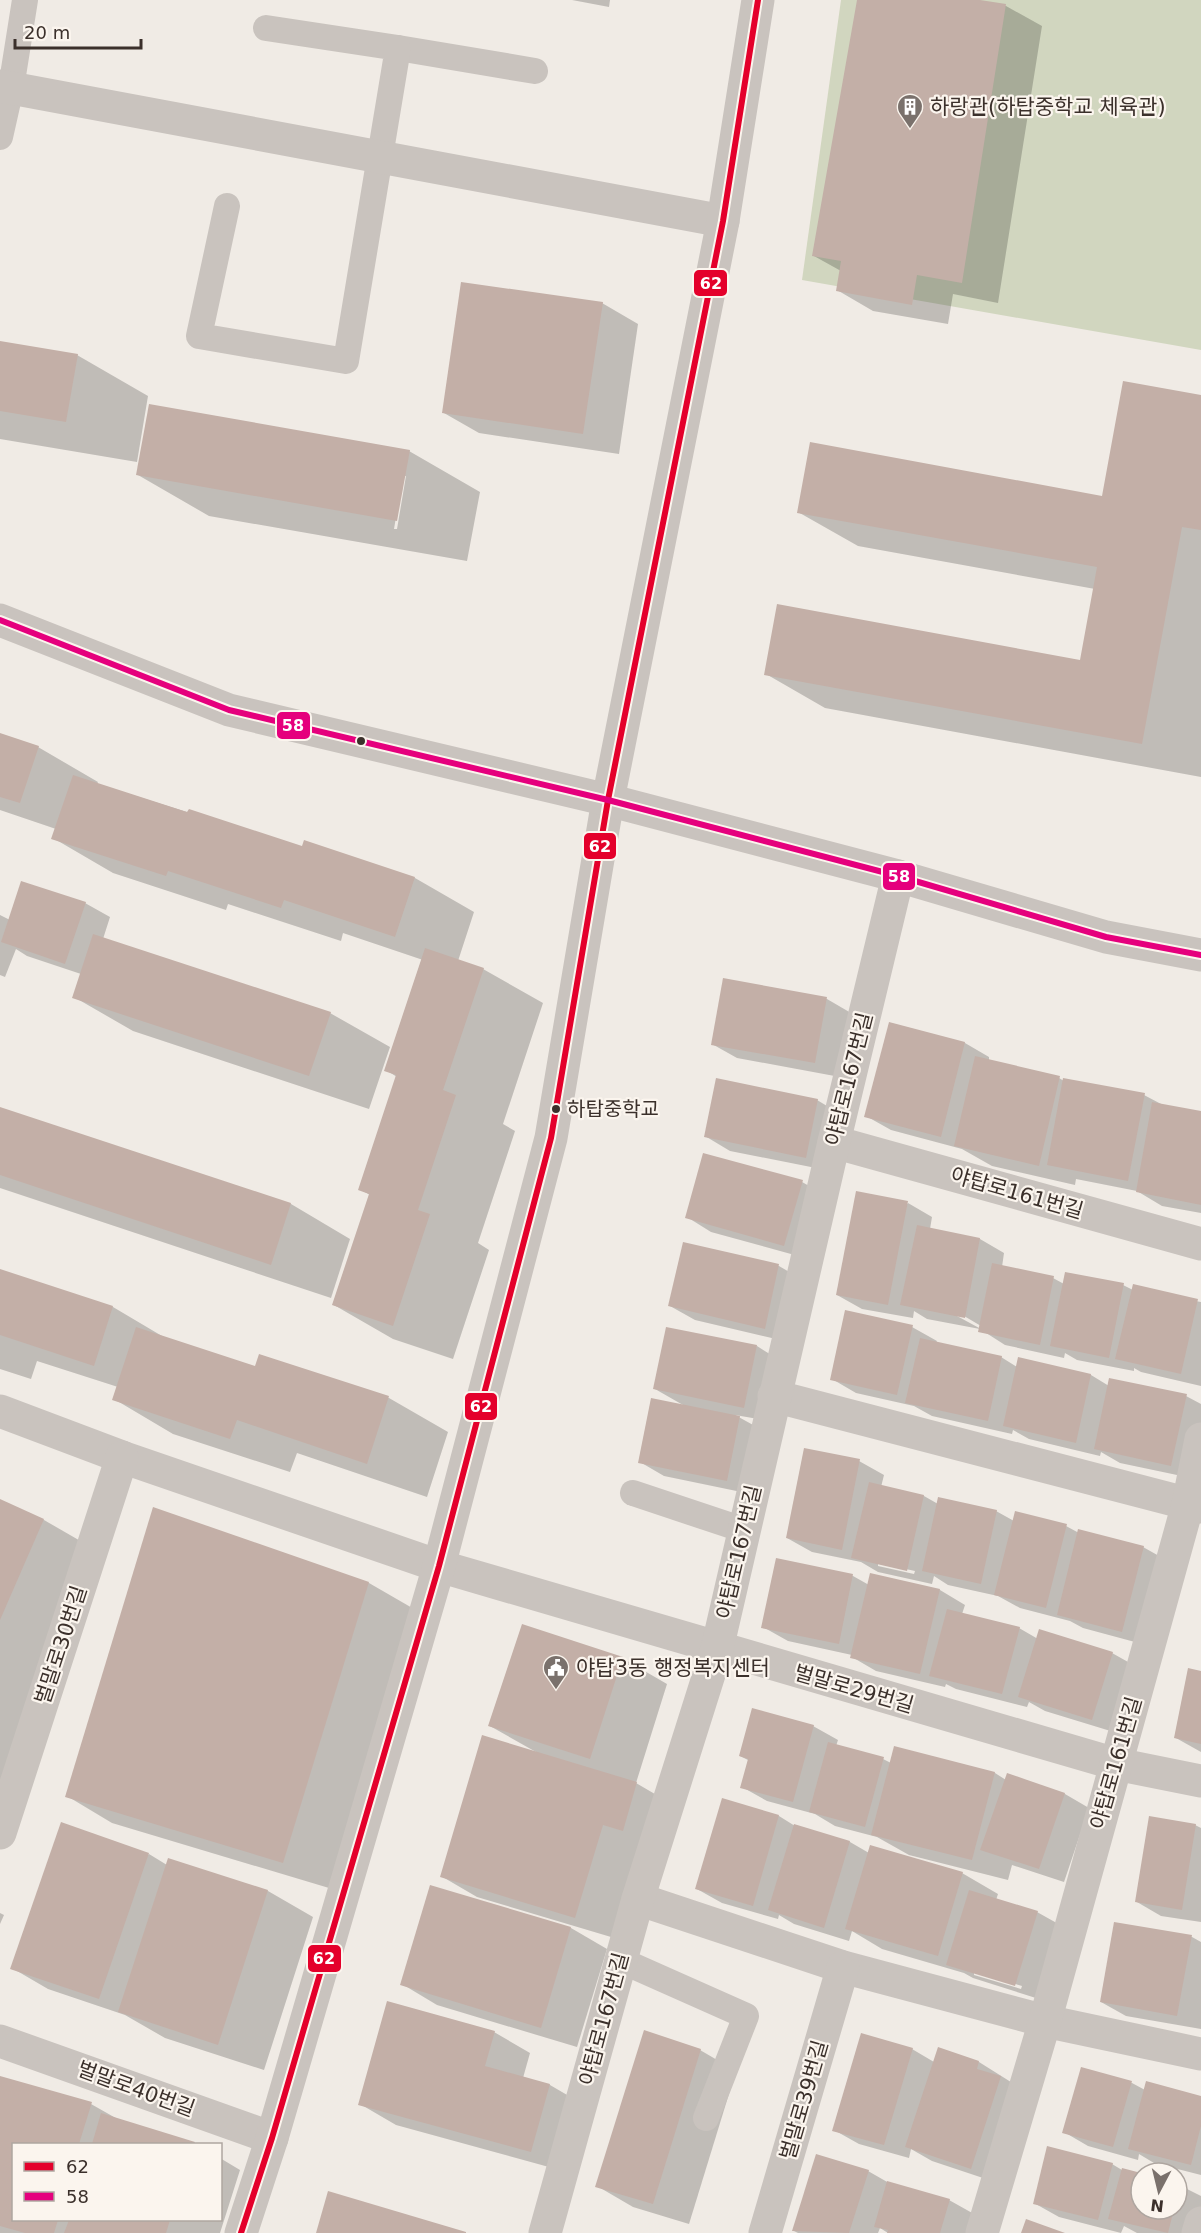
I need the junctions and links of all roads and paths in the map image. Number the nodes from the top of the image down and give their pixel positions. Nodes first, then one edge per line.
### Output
1 (25, 0) edge
2 (758, 0) edge
3 (266, 28) dead end
4 (398, 48) junction
5 (535, 70) dead end
6 (5, 87) edge
7 (0, 137) edge
8 (381, 158) junction
9 (228, 206) dead end
10 (723, 221) junction
11 (0, 620) edge
12 (608, 800) junction
13 (898, 876) junction
14 (1201, 956) edge
15 (834, 1142) junction
16 (1201, 1244) edge
17 (774, 1396) junction
18 (0, 1411) edge
19 (1201, 1439) edge
20 (122, 1457) junction
21 (633, 1493) dead end
22 (1195, 1506) edge
23 (744, 1530) junction
24 (439, 1566) junction
25 (717, 1649) junction
26 (1116, 1764) junction
27 (1201, 1781) edge
28 (0, 1833) edge
29 (638, 1899) junction
30 (620, 1960) junction
31 (843, 1967) junction
32 (1044, 2021) junction
33 (0, 2041) edge
34 (1201, 2054) edge
35 (706, 2118) dead end
36 (272, 2138) junction
37 (1201, 2223) edge
38 (547, 2227) edge
39 (241, 2233) edge
40 (765, 2233) edge
41 (982, 2233) edge
42 (1198, 2233) edge

1 - 6 lane
2 - 10 street
3 - 4 lane
4 - 5 lane
4 - 8 lane
6 - 7 lane
6 - 8 street
8 - 9 lane
8 - 10 street
10 - 12 street
11 - 12 street
12 - 13 street
12 - 24 street
13 - 14 street
13 - 15 street, 야탑로167번길
15 - 16 street, 야탑로161번길
15 - 17 street, 야탑로167번길
17 - 22 street
17 - 23 street, 야탑로167번길
18 - 20 street
19 - 22 street, 야탑로161번길
20 - 24 street
20 - 28 street, 벌말로30번길
21 - 23 lane
22 - 26 street, 야탑로161번길
23 - 25 street, 야탑로167번길
24 - 25 street, 벌말로29번길
24 - 36 street
25 - 26 street, 벌말로29번길
25 - 29 street, 야탑로167번길
26 - 27 street, 벌말로29번길
26 - 32 street, 야탑로161번길
29 - 30 street, 야탑로167번길
29 - 31 street
30 - 35 lane
30 - 38 street, 야탑로167번길
31 - 32 street
31 - 40 street, 벌말로39번길
32 - 34 street
32 - 41 street, 야탑로161번길
33 - 36 street, 벌말로40번길
36 - 39 street
37 - 42 street

